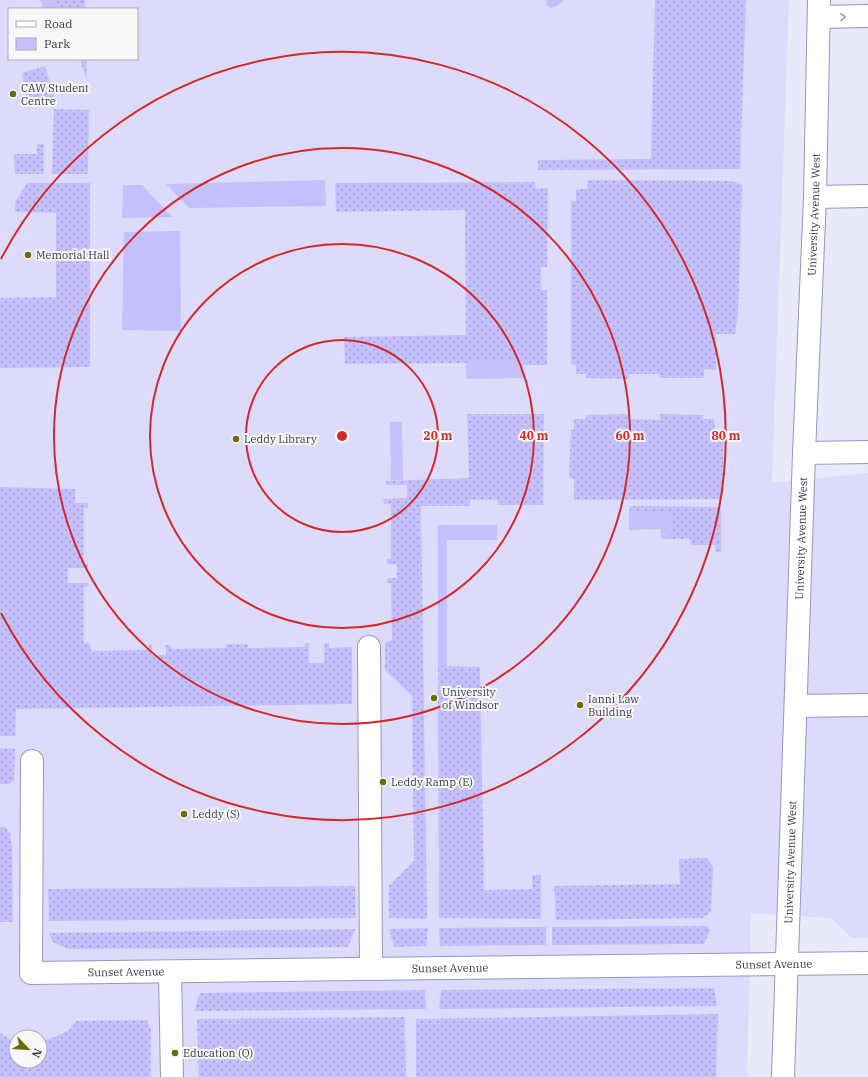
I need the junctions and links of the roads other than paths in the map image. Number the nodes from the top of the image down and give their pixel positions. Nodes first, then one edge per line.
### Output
1 (819, 9) edge
2 (868, 16) edge
3 (868, 196) edge
4 (815, 197) junction
5 (868, 452) edge
6 (804, 453) junction
7 (369, 647) dead end
8 (868, 705) edge
9 (796, 706) junction
10 (32, 761) dead end
11 (868, 963) edge
12 (787, 964) junction
13 (371, 969) junction
14 (170, 972) junction
15 (172, 1077) edge
16 (783, 1077) edge

1 -> 2 main road
1 - 4 main road, University Avenue West
3 - 4 main road
4 - 6 main road, University Avenue West
5 - 6 main road
6 - 9 main road, University Avenue West
7 - 13 main road
8 - 9 main road
9 - 12 main road, University Avenue West
10 - 14 main road, Sunset Avenue
11 - 12 main road, Sunset Avenue
12 - 13 main road, Sunset Avenue
12 - 16 main road, University Avenue West
13 - 14 main road, Sunset Avenue
14 - 15 main road

